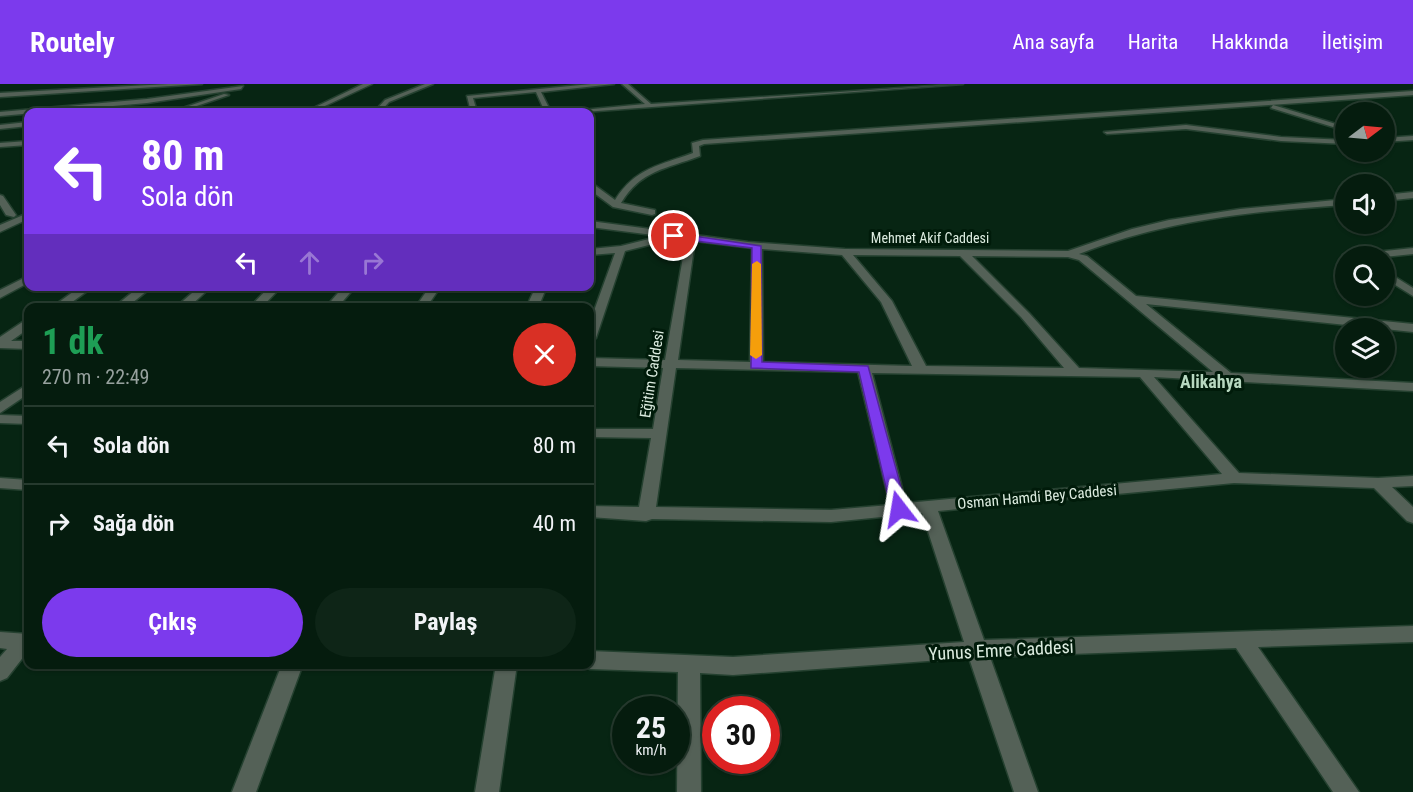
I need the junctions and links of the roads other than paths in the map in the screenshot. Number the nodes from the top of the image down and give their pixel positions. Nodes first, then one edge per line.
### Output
1 (101, 84) edge
2 (199, 84) edge
3 (369, 84) edge
4 (430, 84) edge
5 (611, 84) edge
6 (625, 84) edge
7 (960, 84) edge
8 (244, 86) edge
9 (1405, 86) dead end
10 (150, 87) junction
11 (785, 88) dead end
12 (1413, 89) edge
13 (93, 90) junction
14 (538, 90) junction
15 (44, 93) junction
16 (1413, 93) edge
17 (801, 95) junction
18 (0, 96) edge
19 (129, 103) junction
20 (1265, 105) junction
21 (650, 106) junction
22 (167, 107) dead end
23 (195, 107) junction
24 (82, 108) edge
25 (191, 108) edge
26 (316, 108) edge
27 (381, 108) edge
28 (473, 108) edge
29 (546, 108) edge
30 (594, 110) edge
31 (24, 112) edge
32 (1, 113) edge
33 (24, 124) edge
34 (1335, 126) edge
35 (0, 127) edge
36 (1107, 132) dead end
37 (1413, 138) edge
38 (1395, 139) edge
39 (24, 142) edge
40 (1335, 142) edge
41 (0, 145) edge
42 (594, 189) edge
43 (1400, 195) junction
44 (1413, 195) edge
45 (1395, 196) edge
46 (0, 198) edge
47 (1413, 201) edge
48 (1335, 203) edge
49 (616, 205) junction
50 (652, 213) dead end
51 (0, 215) edge
52 (10, 215) junction
53 (24, 215) edge
54 (24, 217) edge
55 (594, 225) edge
56 (0, 230) edge
57 (674, 236) junction
58 (691, 238) junction
59 (757, 246) junction
60 (621, 249) junction
61 (1413, 251) edge
62 (594, 252) edge
63 (845, 252) junction
64 (963, 253) junction
65 (1395, 253) edge
66 (1069, 254) junction
67 (24, 281) edge
68 (1395, 281) edge
69 (82, 291) edge
70 (141, 291) edge
71 (201, 291) edge
72 (272, 291) edge
73 (346, 291) edge
74 (1413, 293) edge
75 (0, 295) edge
76 (1134, 299) junction
77 (64, 303) edge
78 (125, 303) edge
79 (186, 303) edge
80 (259, 303) edge
81 (335, 303) edge
82 (24, 327) edge
83 (594, 327) edge
84 (1413, 328) edge
85 (0, 343) edge
86 (24, 345) edge
87 (594, 362) edge
88 (670, 364) junction
89 (756, 365) junction
90 (864, 369) junction
91 (921, 370) junction
92 (1143, 372) junction
93 (1076, 373) junction
94 (1228, 377) junction
95 (1413, 387) edge
96 (24, 391) edge
97 (0, 409) edge
98 (0, 419) edge
99 (24, 420) edge
100 (594, 433) edge
101 (659, 434) junction
102 (1234, 478) junction
103 (1413, 481) edge
104 (0, 483) edge
105 (1378, 483) junction
106 (24, 485) edge
107 (928, 507) junction
108 (899, 509) junction
109 (594, 513) edge
110 (646, 515) junction
111 (1413, 518) edge
112 (1413, 633) edge
113 (0, 640) edge
114 (1242, 641) junction
115 (24, 642) edge
116 (24, 644) edge
117 (976, 649) junction
118 (594, 660) edge
119 (689, 664) junction
120 (291, 669) edge
121 (506, 669) edge
122 (0, 672) edge
123 (244, 792) edge
124 (487, 792) edge
125 (689, 792) edge
126 (1026, 792) edge
127 (1347, 792) edge

1 - 13 street
2 - 10 street
3 - 26 street
4 - 27 street
5 - 14 street
6 - 21 street
7 - 17 street
8 - 19 street
8 - 23 street
9 - 12 street
10 - 13 street
10 - 19 street
11 - 17 street
13 - 15 street
14 - 28 street
14 - 29 street
15 - 18 street
15 - 32 street
16 - 20 street
17 - 21 street
19 - 24 street
20 - 34 street
20 - 49 street
21 - 30 street
22 - 23 street
23 - 25 street
31 - 32 street
33 - 35 street
36 - 40 street
37 - 38 street
39 - 41 street
42 - 49 street
43 - 44 street
43 - 45 street
43 - 47 street
46 - 52 street
48 - 66 street
49 - 50 street
51 - 52 street
52 - 53 street
54 - 56 street
55 - 57 street, Mehmet Akif Caddesi
57 - 58 street, Mehmet Akif Caddesi
57 - 60 street
58 - 59 street, Mehmet Akif Caddesi
58 - 88 street, Eğitim Caddesi
59 - 63 street, Mehmet Akif Caddesi
59 - 89 street
60 - 62 street
60 - 83 street
61 - 65 street
63 - 64 street, Mehmet Akif Caddesi
63 - 91 street
64 - 66 street, Mehmet Akif Caddesi
64 - 93 street
66 - 76 street, Mehmet Akif Caddesi
67 - 75 street
68 - 74 street
69 - 77 street
70 - 78 street
71 - 79 street
72 - 80 street
73 - 81 street
76 - 84 street
76 - 94 street, Mehmet Akif Caddesi
82 - 85 street
85 - 86 street
87 - 88 street
88 - 89 street
88 - 101 street, Eğitim Caddesi
89 - 90 street
90 - 91 street
90 - 108 street
91 - 93 street
92 - 93 street
92 - 94 street
92 - 102 street
94 - 95 street
96 - 97 street
98 - 99 street
100 - 101 street
101 - 110 street, Eğitim Caddesi
102 - 105 street, Osman Hamdi Bey Caddesi
102 - 107 street, Osman Hamdi Bey Caddesi
103 - 105 street, Osman Hamdi Bey Caddesi
104 - 106 street
105 - 111 street
107 - 108 street, Osman Hamdi Bey Caddesi
107 - 117 street
108 - 110 street, Osman Hamdi Bey Caddesi
109 - 110 street, Osman Hamdi Bey Caddesi
112 - 114 street, Yunus Emre Caddesi
113 - 115 street
114 - 117 street, Yunus Emre Caddesi
114 - 127 street
116 - 122 street
117 - 119 street, Yunus Emre Caddesi
117 - 126 street
118 - 119 street, Yunus Emre Caddesi
119 - 125 street
120 - 123 street
121 - 124 street

